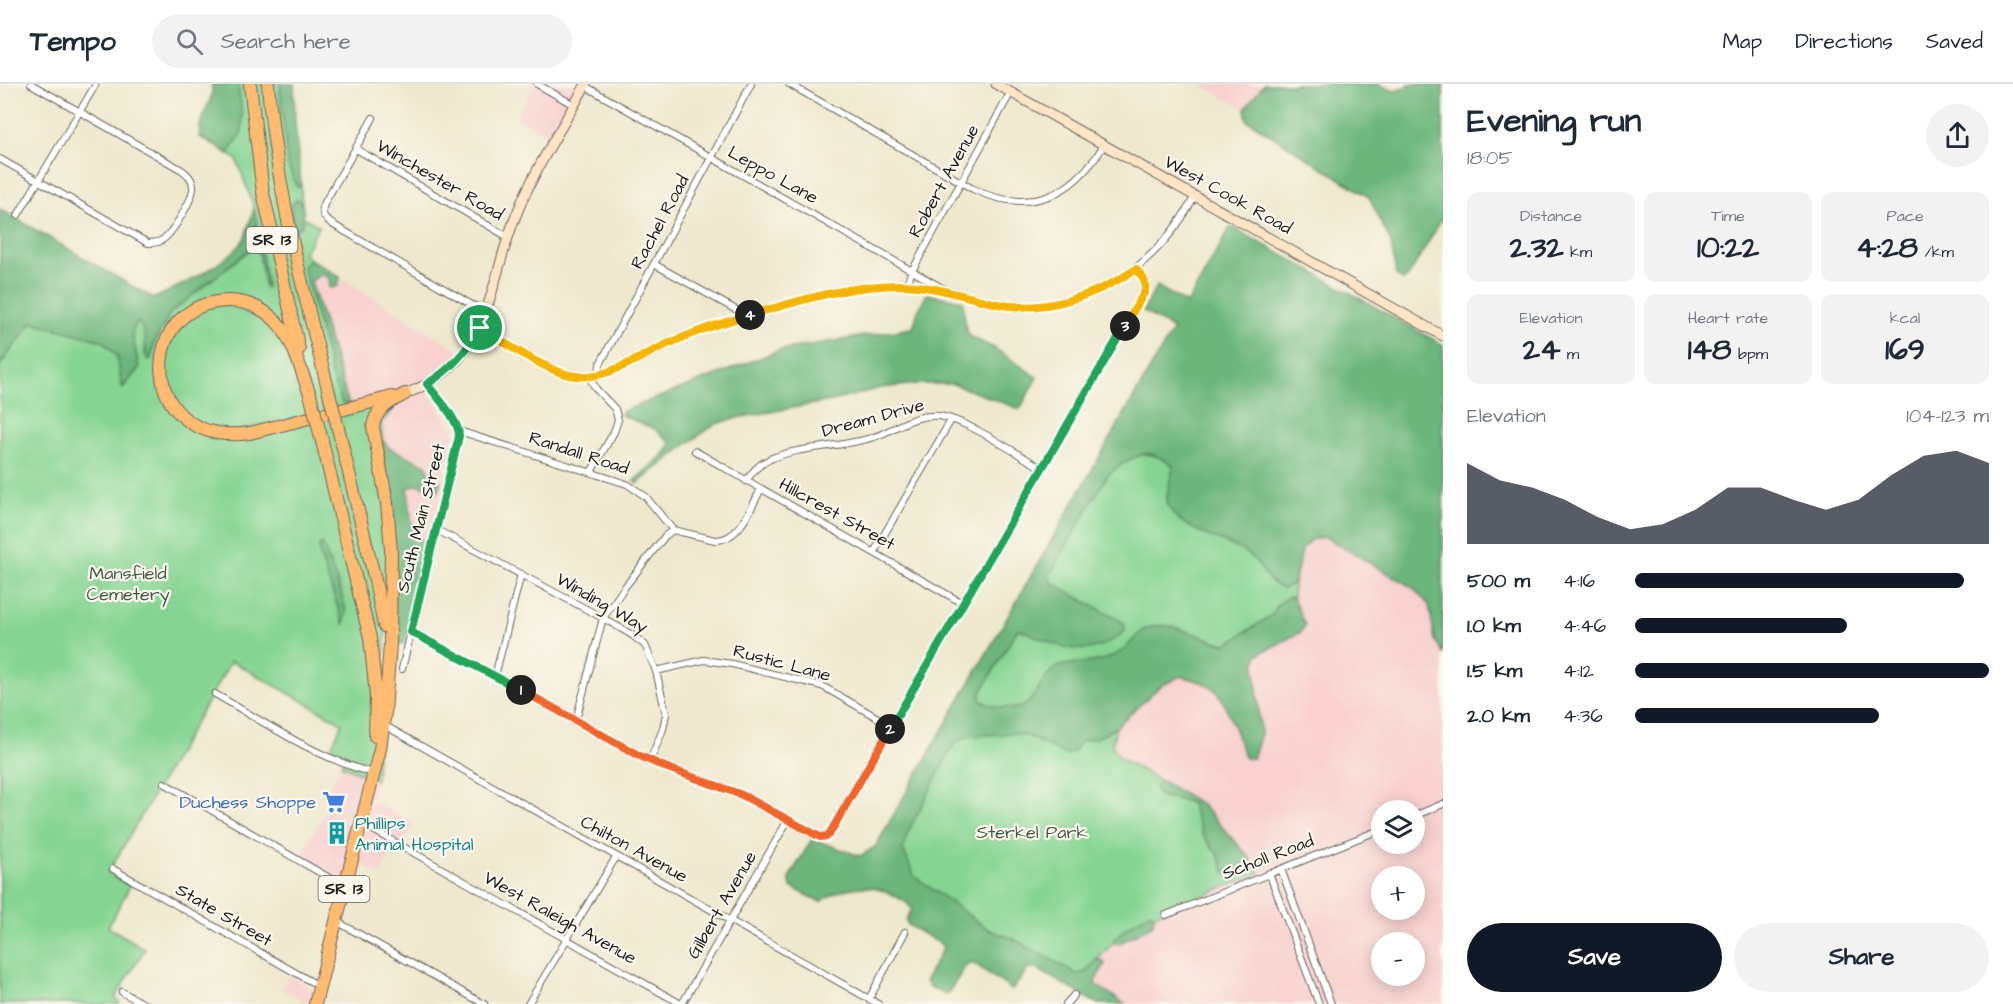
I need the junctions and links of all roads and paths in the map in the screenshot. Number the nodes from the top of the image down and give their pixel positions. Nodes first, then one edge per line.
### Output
1 (31, 84) edge
2 (96, 84) edge
3 (250, 84) edge
4 (268, 84) edge
5 (537, 84) edge
6 (752, 84) edge
7 (789, 84) edge
8 (996, 84) edge
9 (585, 85) edge
10 (1011, 92) junction
11 (574, 105) junction
12 (79, 111) junction
13 (373, 118) dead end
14 (1104, 145) junction
15 (356, 149) junction
16 (711, 157) junction
17 (0, 159) edge
18 (39, 181) junction
19 (961, 182) junction
20 (1195, 196) junction
21 (18, 216) dead end
22 (508, 237) junction
23 (654, 264) junction
24 (1136, 269) junction
25 (912, 271) junction
26 (906, 285) junction
27 (948, 291) junction
28 (487, 313) junction
29 (747, 316) junction
30 (480, 328) junction
31 (1443, 336) edge
32 (599, 375) junction
33 (589, 376) junction
34 (427, 384) junction
35 (310, 394) junction
36 (405, 394) junction
37 (951, 420) junction
38 (459, 430) junction
39 (695, 451) dead end
40 (1042, 468) junction
41 (591, 472) junction
42 (746, 481) junction
43 (761, 489) junction
44 (436, 530) junction
45 (673, 530) junction
46 (874, 552) junction
47 (521, 574) junction
48 (964, 604) junction
49 (603, 618) junction
50 (411, 632) junction
51 (387, 669) junction
52 (402, 669) dead end
53 (656, 671) junction
54 (495, 676) junction
55 (215, 694) dead end
56 (576, 720) junction
57 (380, 723) junction
58 (892, 726) junction
59 (650, 761) junction
60 (373, 773) junction
61 (164, 783) dead end
62 (1443, 804) edge
63 (1425, 811) edge
64 (788, 820) junction
65 (361, 824) junction
66 (1371, 833) edge
67 (616, 856) junction
68 (113, 869) dead end
69 (1281, 869) junction
70 (1269, 873) junction
71 (345, 887) junction
72 (1166, 915) dead end
73 (336, 921) junction
74 (730, 921) junction
75 (906, 932) dead end
76 (566, 939) junction
77 (320, 987) junction
78 (122, 992) dead end
79 (1074, 995) dead end
80 (869, 999) junction
81 (144, 1004) edge
82 (315, 1004) edge
83 (484, 1004) edge
84 (528, 1004) edge
85 (682, 1004) edge
86 (878, 1004) edge
87 (1066, 1004) edge
88 (1319, 1004) edge
89 (1331, 1004) edge

1 - 12 street
2 - 12 street
3 - 35 highway, SR 13
4 - 51 highway, SR 13, bridge
5 - 11 street
6 - 16 street, Rachel Road
7 - 19 street
8 - 10 main road, West Cook Road
9 - 11 main road
9 - 16 street, Leppo Lane
10 - 14 main road, West Cook Road
10 - 19 street, Robert Avenue
11 - 22 main road
12 - 18 street
12 - 18 street
13 - 15 street
14 - 19 street
14 - 20 main road, West Cook Road
15 - 22 street, Winchester Road
15 - 28 street
16 - 23 street, Rachel Road
16 - 25 street, Leppo Lane
17 - 18 street
18 - 21 street
19 - 25 street, Robert Avenue
20 - 24 street
20 - 31 main road, West Cook Road
22 - 28 main road
23 - 29 street
23 - 32 street, Rachel Road
24 - 27 street
24 - 40 street
25 - 26 street, Robert Avenue
25 - 27 street, Leppo Lane
26 - 27 street
26 - 29 street
28 - 30 main road
29 - 32 street
30 - 33 street
30 - 34 main road
32 - 33 street
33 - 41 street
34 - 36 main road
34 - 38 street, South Main Street
35 - 36 highway
35 - 57 highway, SR 13, bridge
36 - 51 highway
37 - 40 street, Dream Drive
37 - 42 street, Dream Drive
37 - 46 street
38 - 41 street, Randall Road
38 - 44 street, South Main Street
39 - 42 street, Hillcrest Street
40 - 48 street
41 - 45 street, Randall Road
42 - 43 street, Hillcrest Street
43 - 45 street
43 - 46 street, Hillcrest Street
44 - 47 street, Winding Way
44 - 50 street, South Main Street
45 - 49 street
46 - 48 street, Hillcrest Street
47 - 49 street, Winding Way
47 - 54 street
48 - 58 street
49 - 53 street, Winding Way
49 - 56 street
50 - 52 street, South Main Street
50 - 54 street
51 - 57 highway, SR 13
53 - 58 street, Rustic Lane
53 - 59 street, Winding Way
54 - 56 street
55 - 60 street
56 - 59 street
57 - 60 highway, SR 13
57 - 67 street, Chilton Avenue
58 - 64 street
59 - 64 street
60 - 65 highway, SR 13
61 - 71 street
62 - 63 street
64 - 74 street, Gilbert Avenue
65 - 71 highway, SR 13
65 - 76 street, West Raleigh Avenue
66 - 69 street, Scholl Road
67 - 74 street, Chilton Avenue
67 - 76 street
68 - 77 street, State Street
69 - 70 street, Scholl Road
69 - 89 street
70 - 72 street, Scholl Road
70 - 88 street
71 - 73 highway, SR 13
73 - 77 highway, SR 13
73 - 83 street
74 - 80 street, Chilton Avenue
74 - 85 street, Gilbert Avenue
75 - 80 street
76 - 84 street
76 - 85 street, West Raleigh Avenue
77 - 82 highway, SR 13
78 - 81 street
79 - 87 street
80 - 86 street, Chilton Avenue

